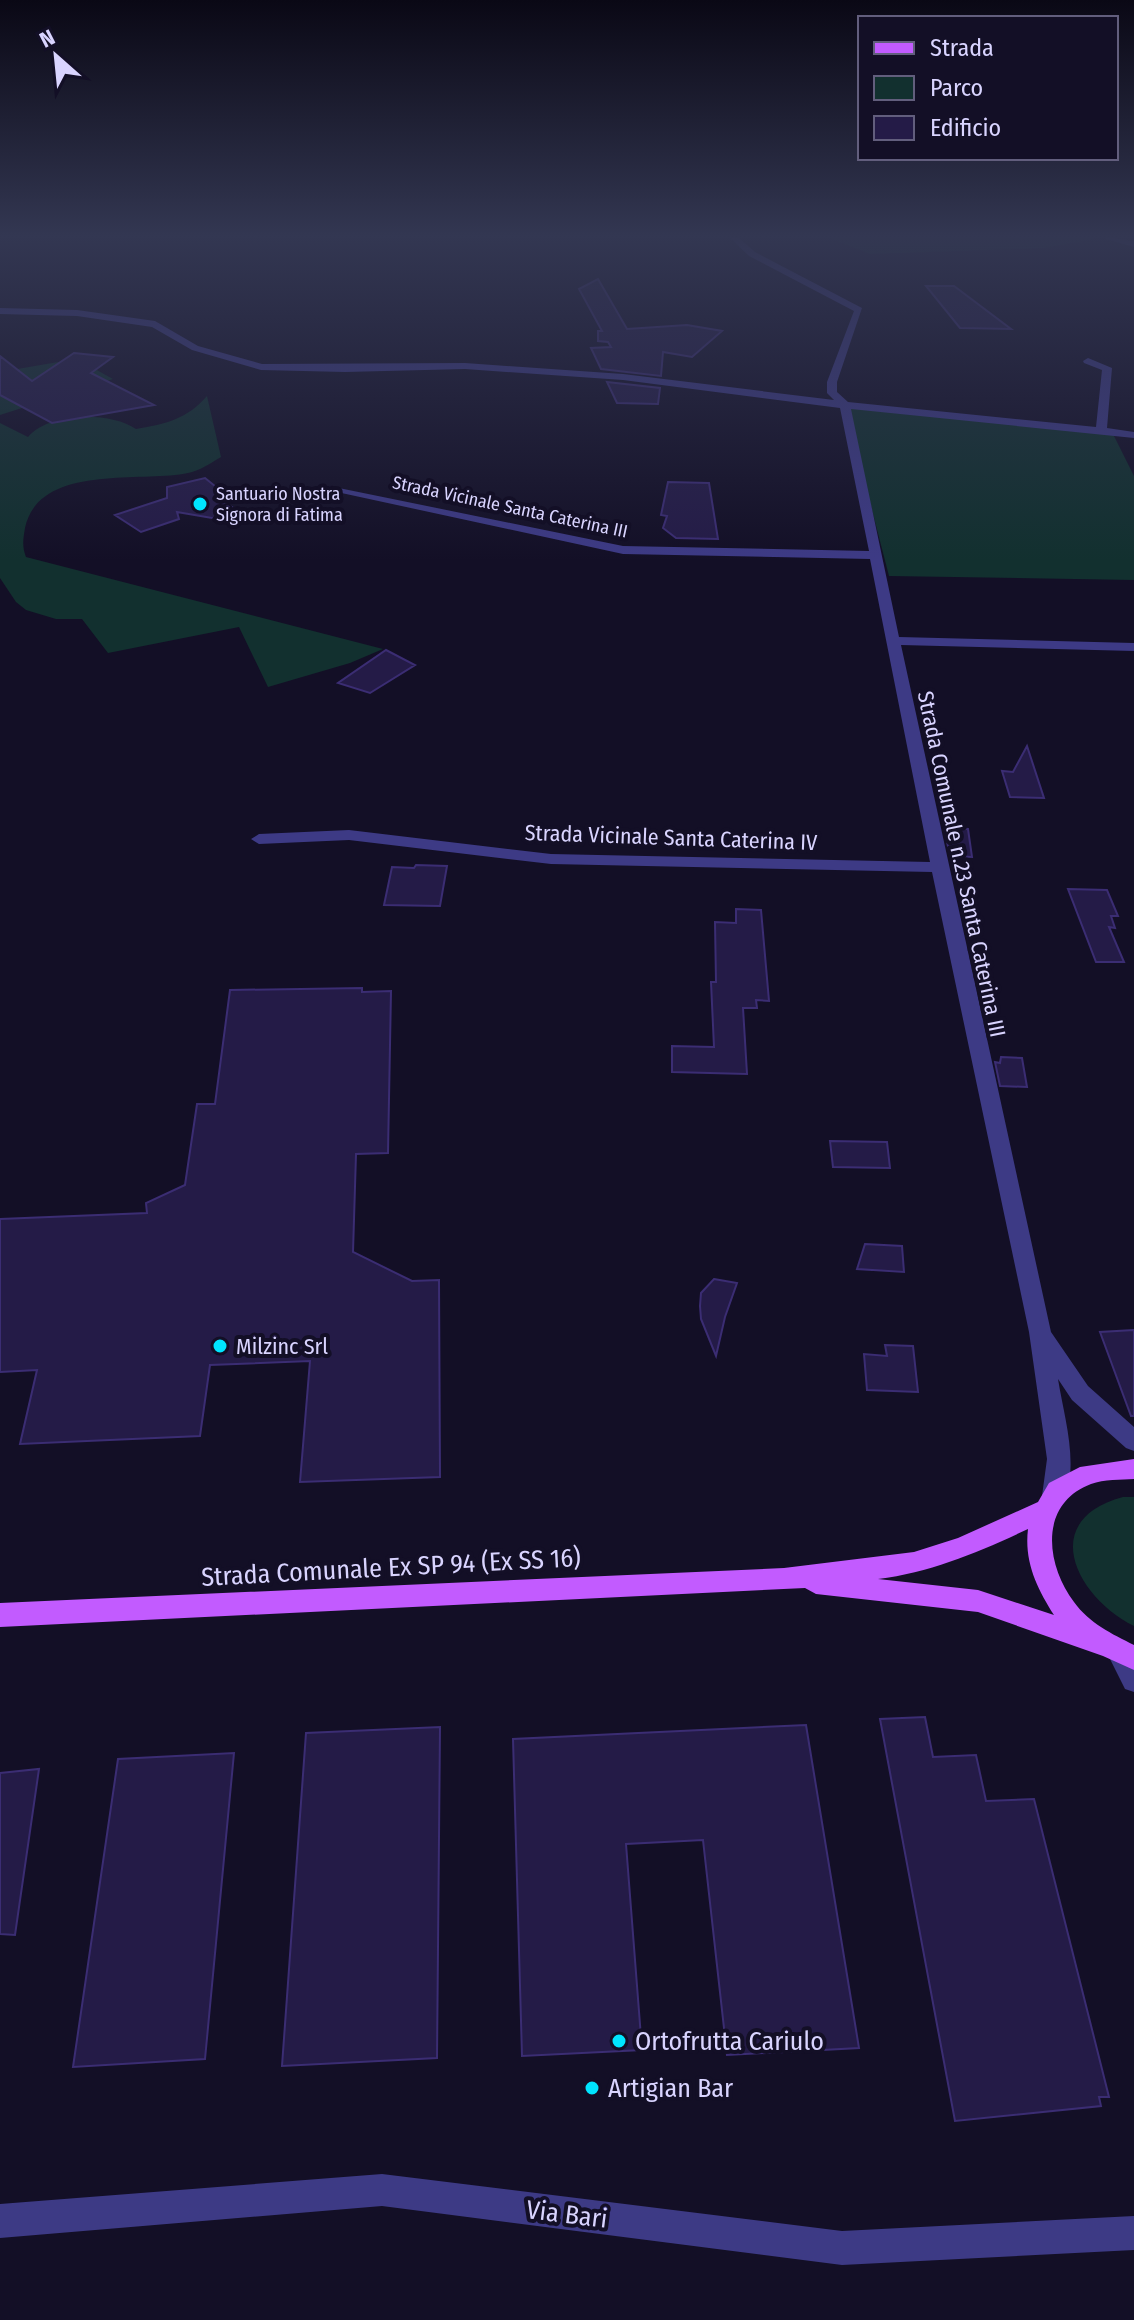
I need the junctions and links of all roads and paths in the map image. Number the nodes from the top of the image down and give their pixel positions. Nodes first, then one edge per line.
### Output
1 (190, 345) edge
2 (846, 345) edge
3 (1088, 361) dead end
4 (845, 405) junction
5 (1101, 430) junction
6 (1134, 435) edge
7 (329, 489) dead end
8 (876, 555) junction
9 (893, 641) junction
10 (1134, 647) edge
11 (259, 839) dead end
12 (939, 867) junction
13 (1040, 1332) junction
14 (1134, 1441) edge
15 (1134, 1469) edge
16 (1049, 1503) junction
17 (784, 1579) junction
18 (0, 1615) edge
19 (1119, 1652) edge
20 (1134, 1680) edge
21 (0, 2221) edge
22 (1134, 2233) edge

1 - 4 street
2 - 4 street, Strada Comunale n.23 Santa Caterina III
3 - 5 street
4 - 5 street
4 - 8 street, Strada Comunale n.23 Santa Caterina III
5 - 6 street
7 - 8 street, Strada Vicinale Santa Caterina III
8 - 9 street, Strada Comunale n.23 Santa Caterina III
9 - 10 street
9 - 12 street, Strada Comunale n.23 Santa Caterina III
11 - 12 street, Strada Vicinale Santa Caterina IV
12 - 13 street, Strada Comunale n.23 Santa Caterina III
13 - 14 street
13 - 16 street, Strada Comunale n.23 Santa Caterina III
15 - 16 main road, Strada Comunale Ex SP 94 (Ex SS 16)
16 - 17 main road, Strada Comunale Ex SP 94 (Ex SS 16)
16 - 19 main road
17 - 18 main road, Strada Comunale Ex SP 94 (Ex SS 16)
17 - 19 main road, Strada Comunale Ex SP 94 (Ex SS 16)
19 - 20 street
21 - 22 street, Via Bari

